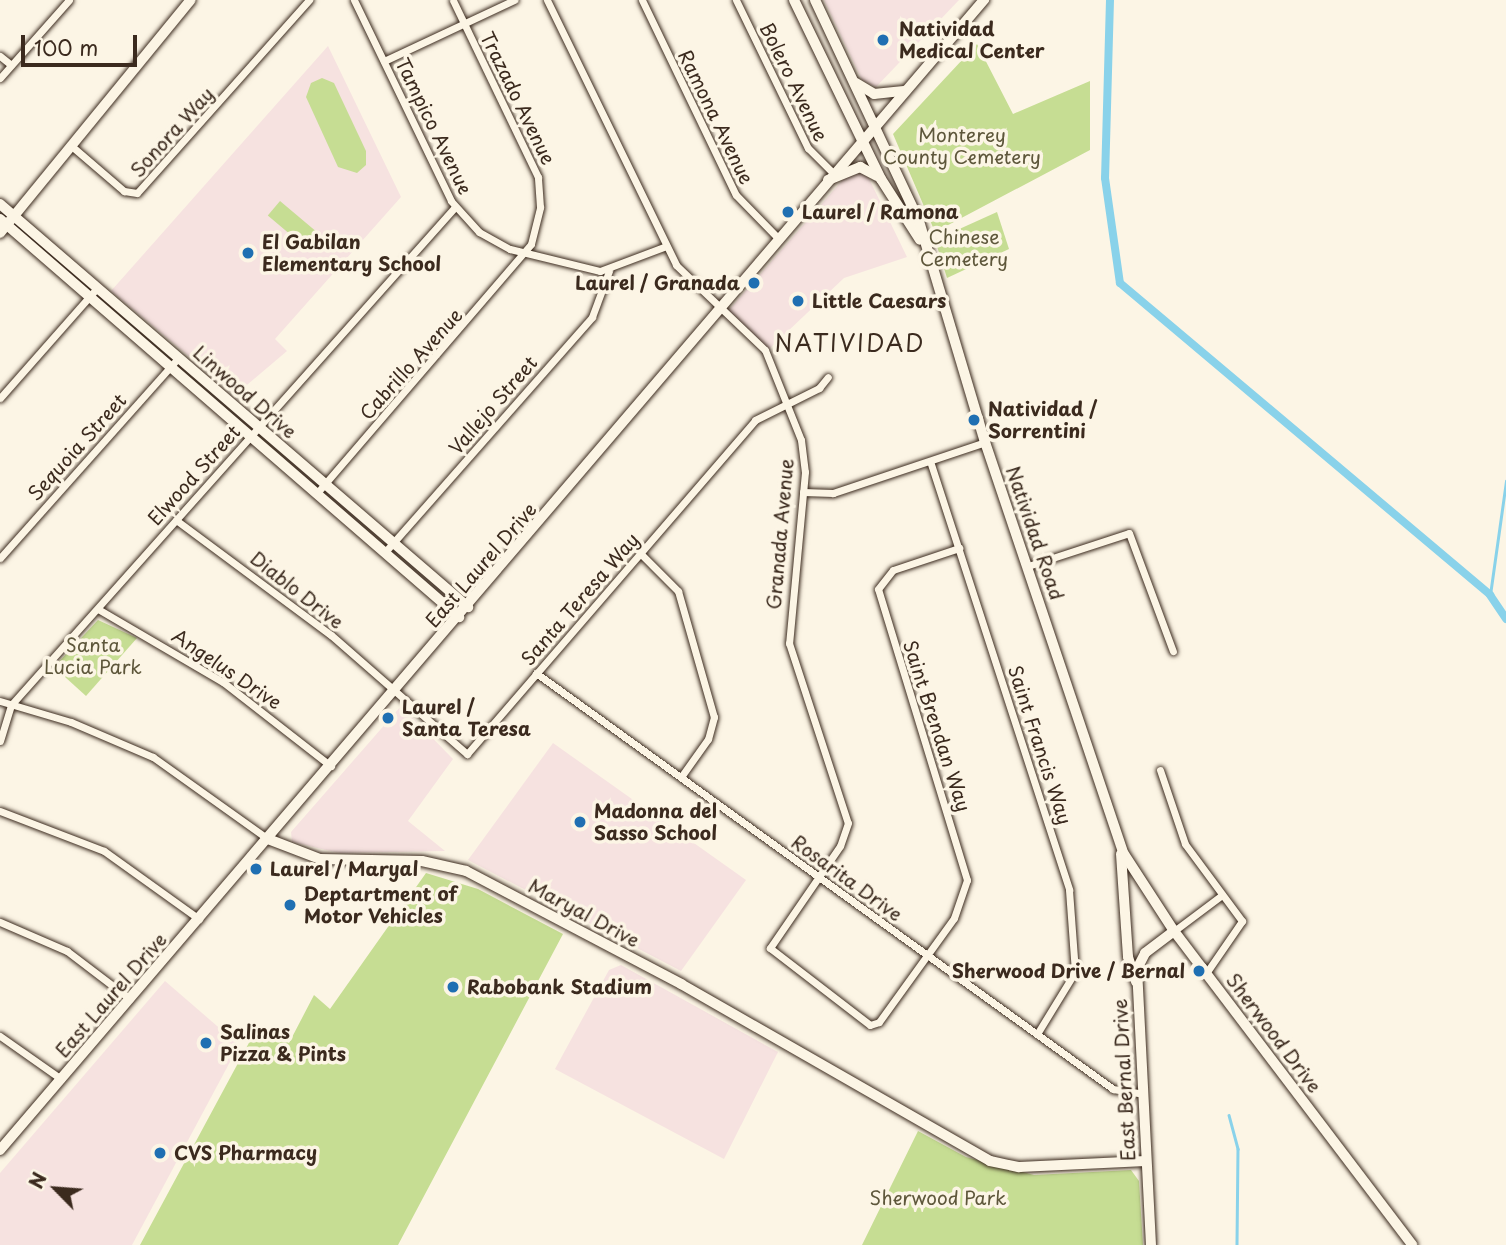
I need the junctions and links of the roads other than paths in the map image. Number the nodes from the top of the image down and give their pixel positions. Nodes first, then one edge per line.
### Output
1 (69, 0) edge
2 (191, 0) edge
3 (309, 0) edge
4 (354, 0) edge
5 (453, 0) edge
6 (514, 0) edge
7 (547, 0) edge
8 (642, 0) edge
9 (736, 0) edge
10 (794, 0) edge
11 (815, 0) edge
12 (984, 0) edge
13 (464, 24) junction
14 (0, 56) edge
15 (384, 61) junction
16 (11, 65) junction
17 (0, 78) edge
18 (854, 81) junction
19 (904, 91) junction
20 (874, 125) junction
21 (862, 139) junction
22 (75, 149) junction
23 (832, 172) junction
24 (881, 179) junction
25 (824, 182) junction
26 (0, 204) edge
27 (455, 207) junction
28 (14, 216) junction
29 (2, 226) edge
30 (778, 237) junction
31 (920, 240) junction
32 (666, 246) junction
33 (528, 254) junction
34 (610, 271) junction
35 (97, 288) junction
36 (89, 297) junction
37 (718, 307) junction
38 (178, 358) junction
39 (170, 367) junction
40 (828, 377) dead end
41 (0, 398) edge
42 (788, 403) junction
43 (258, 427) junction
44 (250, 436) junction
45 (985, 442) junction
46 (930, 461) junction
47 (321, 489) junction
48 (803, 492) junction
49 (176, 520) junction
50 (393, 543) junction
51 (959, 548) junction
52 (385, 552) junction
53 (640, 554) junction
54 (0, 558) edge
55 (1028, 566) junction
56 (468, 607) junction
57 (98, 608) junction
58 (459, 617) junction
59 (1173, 651) dead end
60 (536, 673) junction
61 (395, 691) junction
62 (0, 701) edge
63 (11, 705) junction
64 (0, 741) edge
65 (331, 766) junction
66 (1160, 770) dead end
67 (681, 777) junction
68 (0, 811) edge
69 (1118, 836) junction
70 (268, 839) junction
71 (818, 876) junction
72 (1222, 895) junction
73 (199, 919) junction
74 (0, 922) edge
75 (1174, 931) junction
76 (927, 955) junction
77 (1207, 972) junction
78 (1136, 982) junction
79 (130, 999) junction
80 (1037, 1034) junction
81 (0, 1036) edge
82 (61, 1079) junction
83 (1143, 1094) junction
84 (0, 1150) edge
85 (1146, 1161) junction
86 (1152, 1245) edge
87 (1412, 1245) edge

1 - 16 street
2 - 22 main road
3 - 22 street, Sonora Way
4 - 15 street, Tampico Avenue
5 - 13 street, Trazado Avenue
6 - 13 street
7 - 32 street, Granada Avenue
8 - 30 street, Ramona Avenue
9 - 23 street, Bolero Avenue
10 - 21 main road, Natividad Road
11 - 18 main road, Natividad Road
12 - 19 main road, East Laurel Drive
13 - 15 street
13 - 33 street, Trazado Avenue
14 - 16 street
15 - 27 street, Tampico Avenue
16 - 17 street
18 - 19 main road
18 - 20 main road, Natividad Road
19 - 20 main road, East Laurel Drive
20 - 21 main road, East Laurel Drive
20 - 31 main road, Natividad Road
21 - 23 main road, East Laurel Drive
21 - 24 main road, Natividad Road
22 - 28 main road
23 - 25 main road, East Laurel Drive
24 - 25 main road
24 - 31 main road, Natividad Road
25 - 30 main road, East Laurel Drive
26 - 28 main road, Linwood Drive
27 - 33 street, Tampico Avenue
27 - 43 street, Elwood Street
28 - 29 main road
28 - 35 main road, Linwood Drive
29 - 36 main road, Linwood Drive
30 - 37 main road, East Laurel Drive
31 - 45 main road, Natividad Road
32 - 34 street
32 - 37 street, Granada Avenue
33 - 34 street, Tampico Avenue
33 - 47 street, Cabrillo Avenue
34 - 50 street, Vallejo Street
35 - 36 street
35 - 38 main road, Linwood Drive
36 - 39 main road, Linwood Drive
36 - 41 street
37 - 42 street, Granada Avenue
37 - 56 main road, East Laurel Drive
38 - 39 street, Sequoia Street
38 - 43 main road, Linwood Drive
39 - 44 main road, Linwood Drive
39 - 54 street, Sequoia Street
40 - 42 street, Santa Teresa Way
42 - 48 street, Granada Avenue
42 - 53 street, Santa Teresa Way
43 - 44 street, Elwood Street
43 - 47 main road, Linwood Drive
44 - 47 main road, Linwood Drive
44 - 49 street, Elwood Street
45 - 46 street
45 - 55 main road, Natividad Road
46 - 48 street
46 - 51 street, Saint Francis Way
47 - 50 main road, Linwood Drive
47 - 52 main road, Linwood Drive
48 - 71 street, Granada Avenue
49 - 57 street, Elwood Street
49 - 61 street, Diablo Drive
50 - 52 street, Vallejo Street
50 - 56 main road, Linwood Drive
51 - 76 street, Saint Brendan Way
51 - 80 street, Saint Francis Way
52 - 58 main road, Linwood Drive
53 - 60 street, Santa Teresa Way
53 - 67 street
55 - 59 street
55 - 69 main road, Natividad Road
56 - 58 main road, East Laurel Drive
57 - 63 street, Elwood Street
57 - 65 street, Angelus Drive
58 - 61 main road, East Laurel Drive
60 - 61 street, Santa Teresa Way
60 - 67 street, Rosarita Drive
61 - 65 main road, East Laurel Drive
62 - 63 street, Maryal Drive
63 - 64 street, Elwood Street
63 - 70 street, Maryal Drive
65 - 70 main road, East Laurel Drive
66 - 72 street
67 - 71 street, Rosarita Drive
68 - 73 street
69 - 75 main road, Sherwood Drive
69 - 78 main road
70 - 73 main road, East Laurel Drive
70 - 85 main road, Maryal Drive
71 - 76 street, Rosarita Drive
71 - 76 street, Granada Avenue
72 - 75 street
72 - 77 street
73 - 79 main road, East Laurel Drive
74 - 79 street
75 - 77 main road, Sherwood Drive
75 - 78 main road, East Bernal Drive
76 - 80 street, Rosarita Drive
77 - 87 main road, Sherwood Drive
78 - 83 main road, East Bernal Drive
79 - 82 main road, East Laurel Drive
80 - 83 street, Rosarita Drive
81 - 82 street
82 - 84 main road, East Laurel Drive
83 - 85 main road, East Bernal Drive
85 - 86 main road, East Bernal Drive

